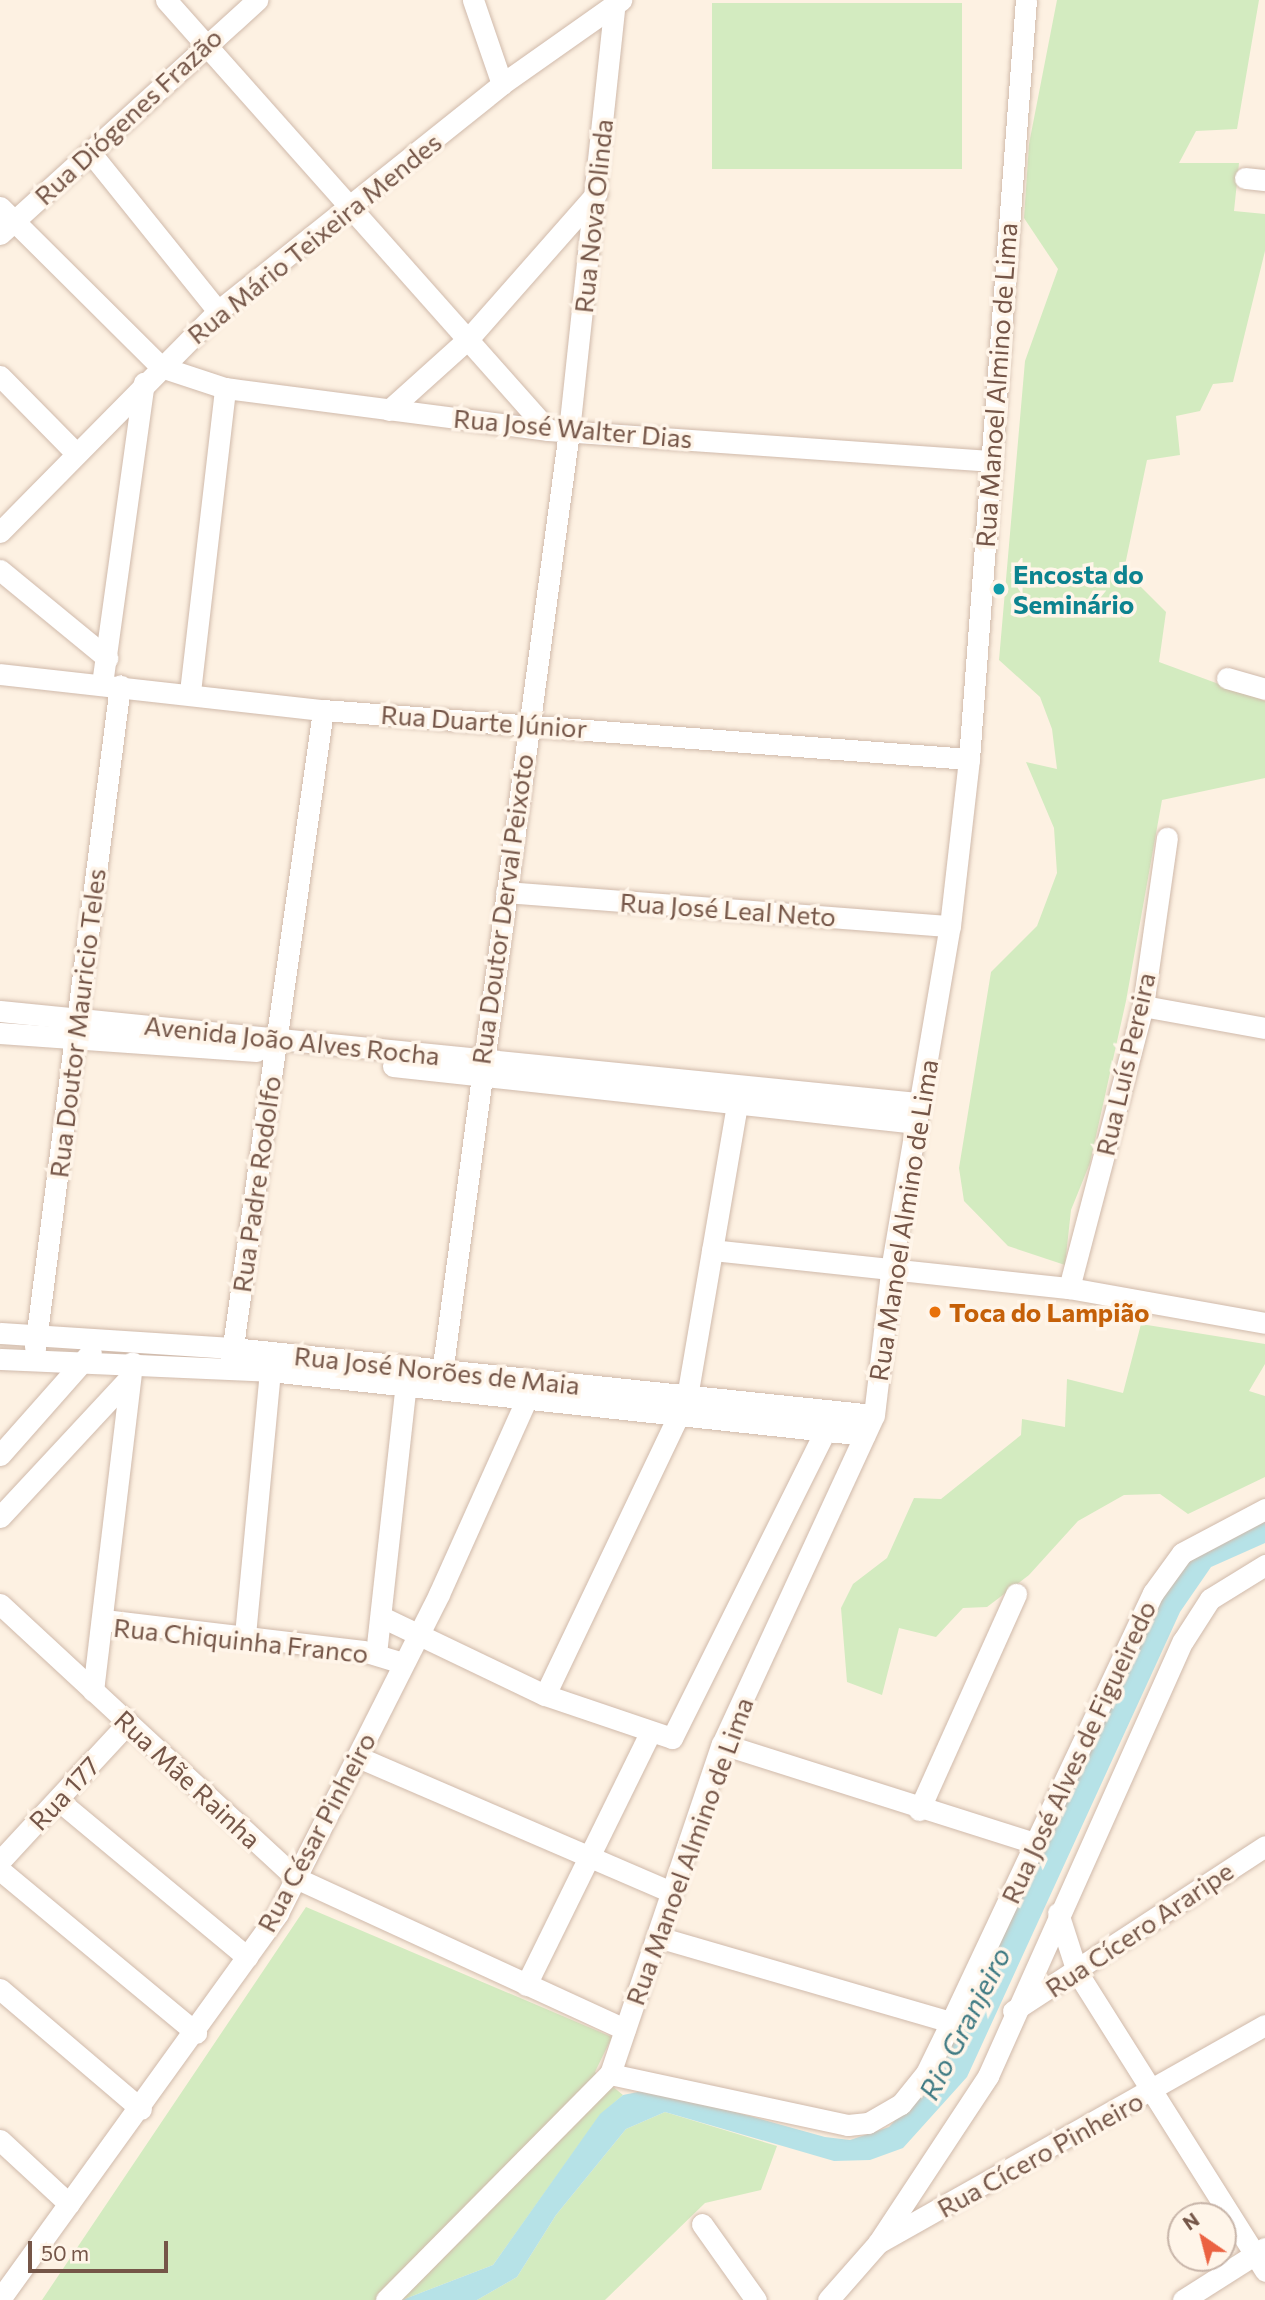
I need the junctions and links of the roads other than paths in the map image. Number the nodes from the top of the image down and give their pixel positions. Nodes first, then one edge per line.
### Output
1 (166, 0) edge
2 (257, 0) edge
3 (473, 0) edge
4 (1026, 0) edge
5 (617, 1) edge
6 (204, 43) junction
7 (502, 84) junction
8 (90, 152) junction
9 (597, 193) junction
10 (352, 206) junction
11 (4, 221) edge
12 (218, 311) junction
13 (469, 338) junction
14 (160, 367) junction
15 (0, 376) edge
16 (144, 383) junction
17 (225, 388) junction
18 (389, 410) junction
19 (559, 430) junction
20 (74, 451) junction
21 (990, 461) junction
22 (0, 532) edge
23 (0, 570) edge
24 (107, 658) junction
25 (0, 674) edge
26 (1227, 678) dead end
27 (111, 684) junction
28 (1265, 689) edge
29 (190, 692) junction
30 (323, 710) junction
31 (527, 723) junction
32 (969, 759) junction
33 (1167, 838) dead end
34 (506, 892) junction
35 (950, 926) junction
36 (1143, 1006) junction
37 (0, 1011) edge
38 (78, 1028) junction
39 (1265, 1028) edge
40 (0, 1033) edge
41 (275, 1047) junction
42 (480, 1068) junction
43 (738, 1097) junction
44 (918, 1113) junction
45 (712, 1250) junction
46 (892, 1264) junction
47 (1069, 1288) junction
48 (1265, 1323) edge
49 (0, 1333) edge
50 (37, 1334) junction
51 (98, 1338) junction
52 (232, 1358) junction
53 (0, 1359) edge
54 (33, 1360) junction
55 (271, 1361) junction
56 (86, 1362) junction
57 (131, 1370) junction
58 (407, 1376) junction
59 (440, 1380) junction
60 (527, 1398) junction
61 (684, 1406) junction
62 (837, 1412) junction
63 (874, 1415) junction
64 (821, 1433) junction
65 (865, 1435) junction
66 (0, 1455) edge
67 (1265, 1509) edge
68 (0, 1517) edge
69 (1264, 1569) edge
70 (1016, 1594) dead end
71 (0, 1604) edge
72 (384, 1618) junction
73 (104, 1620) junction
74 (245, 1635) junction
75 (418, 1635) junction
76 (376, 1654) junction
77 (403, 1663) junction
78 (93, 1691) junction
79 (545, 1695) junction
80 (127, 1724) junction
81 (650, 1733) junction
82 (722, 1744) junction
83 (358, 1757) junction
84 (58, 1800) junction
85 (919, 1810) junction
86 (1034, 1843) junction
87 (1265, 1846) edge
88 (586, 1860) junction
89 (0, 1861) edge
90 (0, 1870) edge
91 (296, 1878) junction
92 (671, 1892) junction
93 (1058, 1913) junction
94 (658, 1937) junction
95 (247, 1957) junction
96 (1077, 1972) junction
97 (526, 1984) junction
98 (0, 1989) edge
99 (1013, 2011) junction
100 (951, 2022) junction
101 (1265, 2025) edge
102 (625, 2029) junction
103 (195, 2033) junction
104 (610, 2074) junction
105 (1153, 2092) junction
106 (141, 2109) junction
107 (0, 2140) edge
108 (69, 2204) junction
109 (702, 2224) dead end
110 (878, 2243) junction
111 (1262, 2258) edge
112 (0, 2299) edge
113 (386, 2300) edge
114 (756, 2300) edge
115 (828, 2300) edge
116 (1183, 2300) edge

1 - 6 street
2 - 6 street, Rua Diógenes Frazão
3 - 7 street
4 - 21 street, Rua Manoel Almino de Lima
5 - 7 street, Rua Mário Teixeira Mendes
5 - 9 street, Rua Nova Olinda
6 - 8 street, Rua Diógenes Frazão
6 - 10 street
7 - 10 street, Rua Mário Teixeira Mendes
8 - 11 street, Rua Diógenes Frazão
8 - 12 street
9 - 13 street
9 - 19 street, Rua Nova Olinda
10 - 12 street, Rua Mário Teixeira Mendes
10 - 13 street
11 - 14 street
12 - 14 street, Rua Mário Teixeira Mendes
13 - 18 street
13 - 19 street
14 - 16 street, Rua Mário Teixeira Mendes
14 - 17 street, Rua José Walter Dias
15 - 20 street
16 - 20 street, Rua Mário Teixeira Mendes
16 - 24 street, Rua Doutor Mauricio Teles
17 - 18 street, Rua José Walter Dias
17 - 29 street
18 - 19 street, Rua José Walter Dias
19 - 21 street, Rua José Walter Dias
19 - 31 street, Rua Doutor Derval Peixoto
20 - 22 street, Rua Mário Teixeira Mendes
21 - 32 street, Rua Manoel Almino de Lima
23 - 24 street
24 - 27 street, Rua Doutor Mauricio Teles
25 - 27 street, Rua Duarte Júnior
26 - 28 street
27 - 29 street, Rua Duarte Júnior
27 - 38 street, Rua Doutor Mauricio Teles
29 - 30 street, Rua Duarte Júnior
30 - 31 street, Rua Duarte Júnior
30 - 41 street, Rua Padre Rodolfo
31 - 32 street, Rua Duarte Júnior
31 - 34 street, Rua Doutor Derval Peixoto
32 - 35 street, Rua Manoel Almino de Lima
33 - 36 street, Rua Luís Pereira
34 - 35 street, Rua José Leal Neto
34 - 42 street, Rua Doutor Derval Peixoto
35 - 44 street, Rua Manoel Almino de Lima
36 - 39 street
36 - 47 street, Rua Luís Pereira
37 - 38 street, Avenida João Alves Rocha
38 - 40 street, Avenida João Alves Rocha
38 - 41 street, Avenida João Alves Rocha
38 - 50 street, Rua Doutor Mauricio Teles
41 - 42 street, Avenida João Alves Rocha
41 - 52 street, Rua Padre Rodolfo
42 - 43 street, Avenida João Alves Rocha
42 - 59 street, Rua Doutor Derval Peixoto
43 - 44 street, Avenida João Alves Rocha
43 - 45 street
44 - 46 street, Rua Manoel Almino de Lima
45 - 46 street
45 - 61 street
46 - 47 street
46 - 63 street, Rua Manoel Almino de Lima
47 - 48 street
49 - 50 street, Rua José Norões de Maia
50 - 51 street, Rua José Norões de Maia
50 - 54 street, Rua Doutor Mauricio Teles
51 - 52 street, Rua José Norões de Maia
51 - 56 street
52 - 55 street, Rua José Norões de Maia
52 - 57 street, Rua José Norões de Maia
53 - 54 street, Rua José Norões de Maia
54 - 56 street, Rua José Norões de Maia
55 - 58 street, Rua José Norões de Maia
55 - 74 street
56 - 57 street, Rua José Norões de Maia
56 - 66 street
57 - 68 street
57 - 73 street
58 - 59 street, Rua José Norões de Maia
58 - 72 street
59 - 60 street, Rua José Norões de Maia
59 - 61 street, Rua José Norões de Maia
60 - 61 street, Rua José Norões de Maia
60 - 75 street, Rua César Pinheiro
61 - 62 street, Rua José Norões de Maia
61 - 64 street, Rua José Norões de Maia
61 - 79 street
62 - 63 street, Rua José Norões de Maia
62 - 64 street
63 - 65 street, Rua Manoel Almino de Lima
64 - 65 street, Rua José Norões de Maia
64 - 81 street
65 - 82 street, Rua Manoel Almino de Lima
67 - 86 street, Rua José Alves de Figueiredo
69 - 93 street, Rua José Alves de Figueiredo
70 - 85 street
71 - 78 street, Rua Mãe Rainha
72 - 75 street
72 - 76 street
73 - 74 street, Rua Chiquinha Franco
73 - 78 street, Rua Chiquinha Franco
74 - 76 street, Rua Chiquinha Franco
75 - 77 street, Rua César Pinheiro
75 - 79 street
76 - 77 street, Rua Chiquinha Franco
77 - 83 street, Rua César Pinheiro
78 - 80 street, Rua Mãe Rainha
79 - 81 street
80 - 84 street, Rua 177
80 - 91 street, Rua Mãe Rainha
81 - 88 street
82 - 85 street
82 - 92 street, Rua Manoel Almino de Lima
83 - 88 street
83 - 91 street, Rua César Pinheiro
84 - 89 street, Rua 177
84 - 95 street
85 - 86 street
86 - 100 street, Rua José Alves de Figueiredo
87 - 96 street, Rua Cícero Araripe
88 - 92 street
88 - 97 street
90 - 103 street
91 - 95 street, Rua César Pinheiro
91 - 97 street, Rua Mãe Rainha
92 - 94 street, Rua Manoel Almino de Lima
93 - 96 street
93 - 99 street, Rua José Alves de Figueiredo
94 - 100 street
94 - 102 street, Rua Manoel Almino de Lima
95 - 103 street, Rua César Pinheiro
96 - 99 street, Rua Cícero Araripe
96 - 105 street
97 - 102 street, Rua Mãe Rainha
98 - 106 street
99 - 110 street, Rua José Alves de Figueiredo
100 - 104 street, Rua José Alves de Figueiredo
101 - 105 street, Rua Cícero Pinheiro
102 - 104 street, Rua Manoel Almino de Lima
103 - 106 street, Rua César Pinheiro
104 - 113 street, Rua Manoel Almino de Lima
105 - 110 street, Rua Cícero Pinheiro
105 - 111 street
106 - 108 street, Rua César Pinheiro
107 - 108 street
108 - 112 street, Rua César Pinheiro
109 - 114 street
110 - 115 street, Rua Cícero Pinheiro
111 - 116 street

